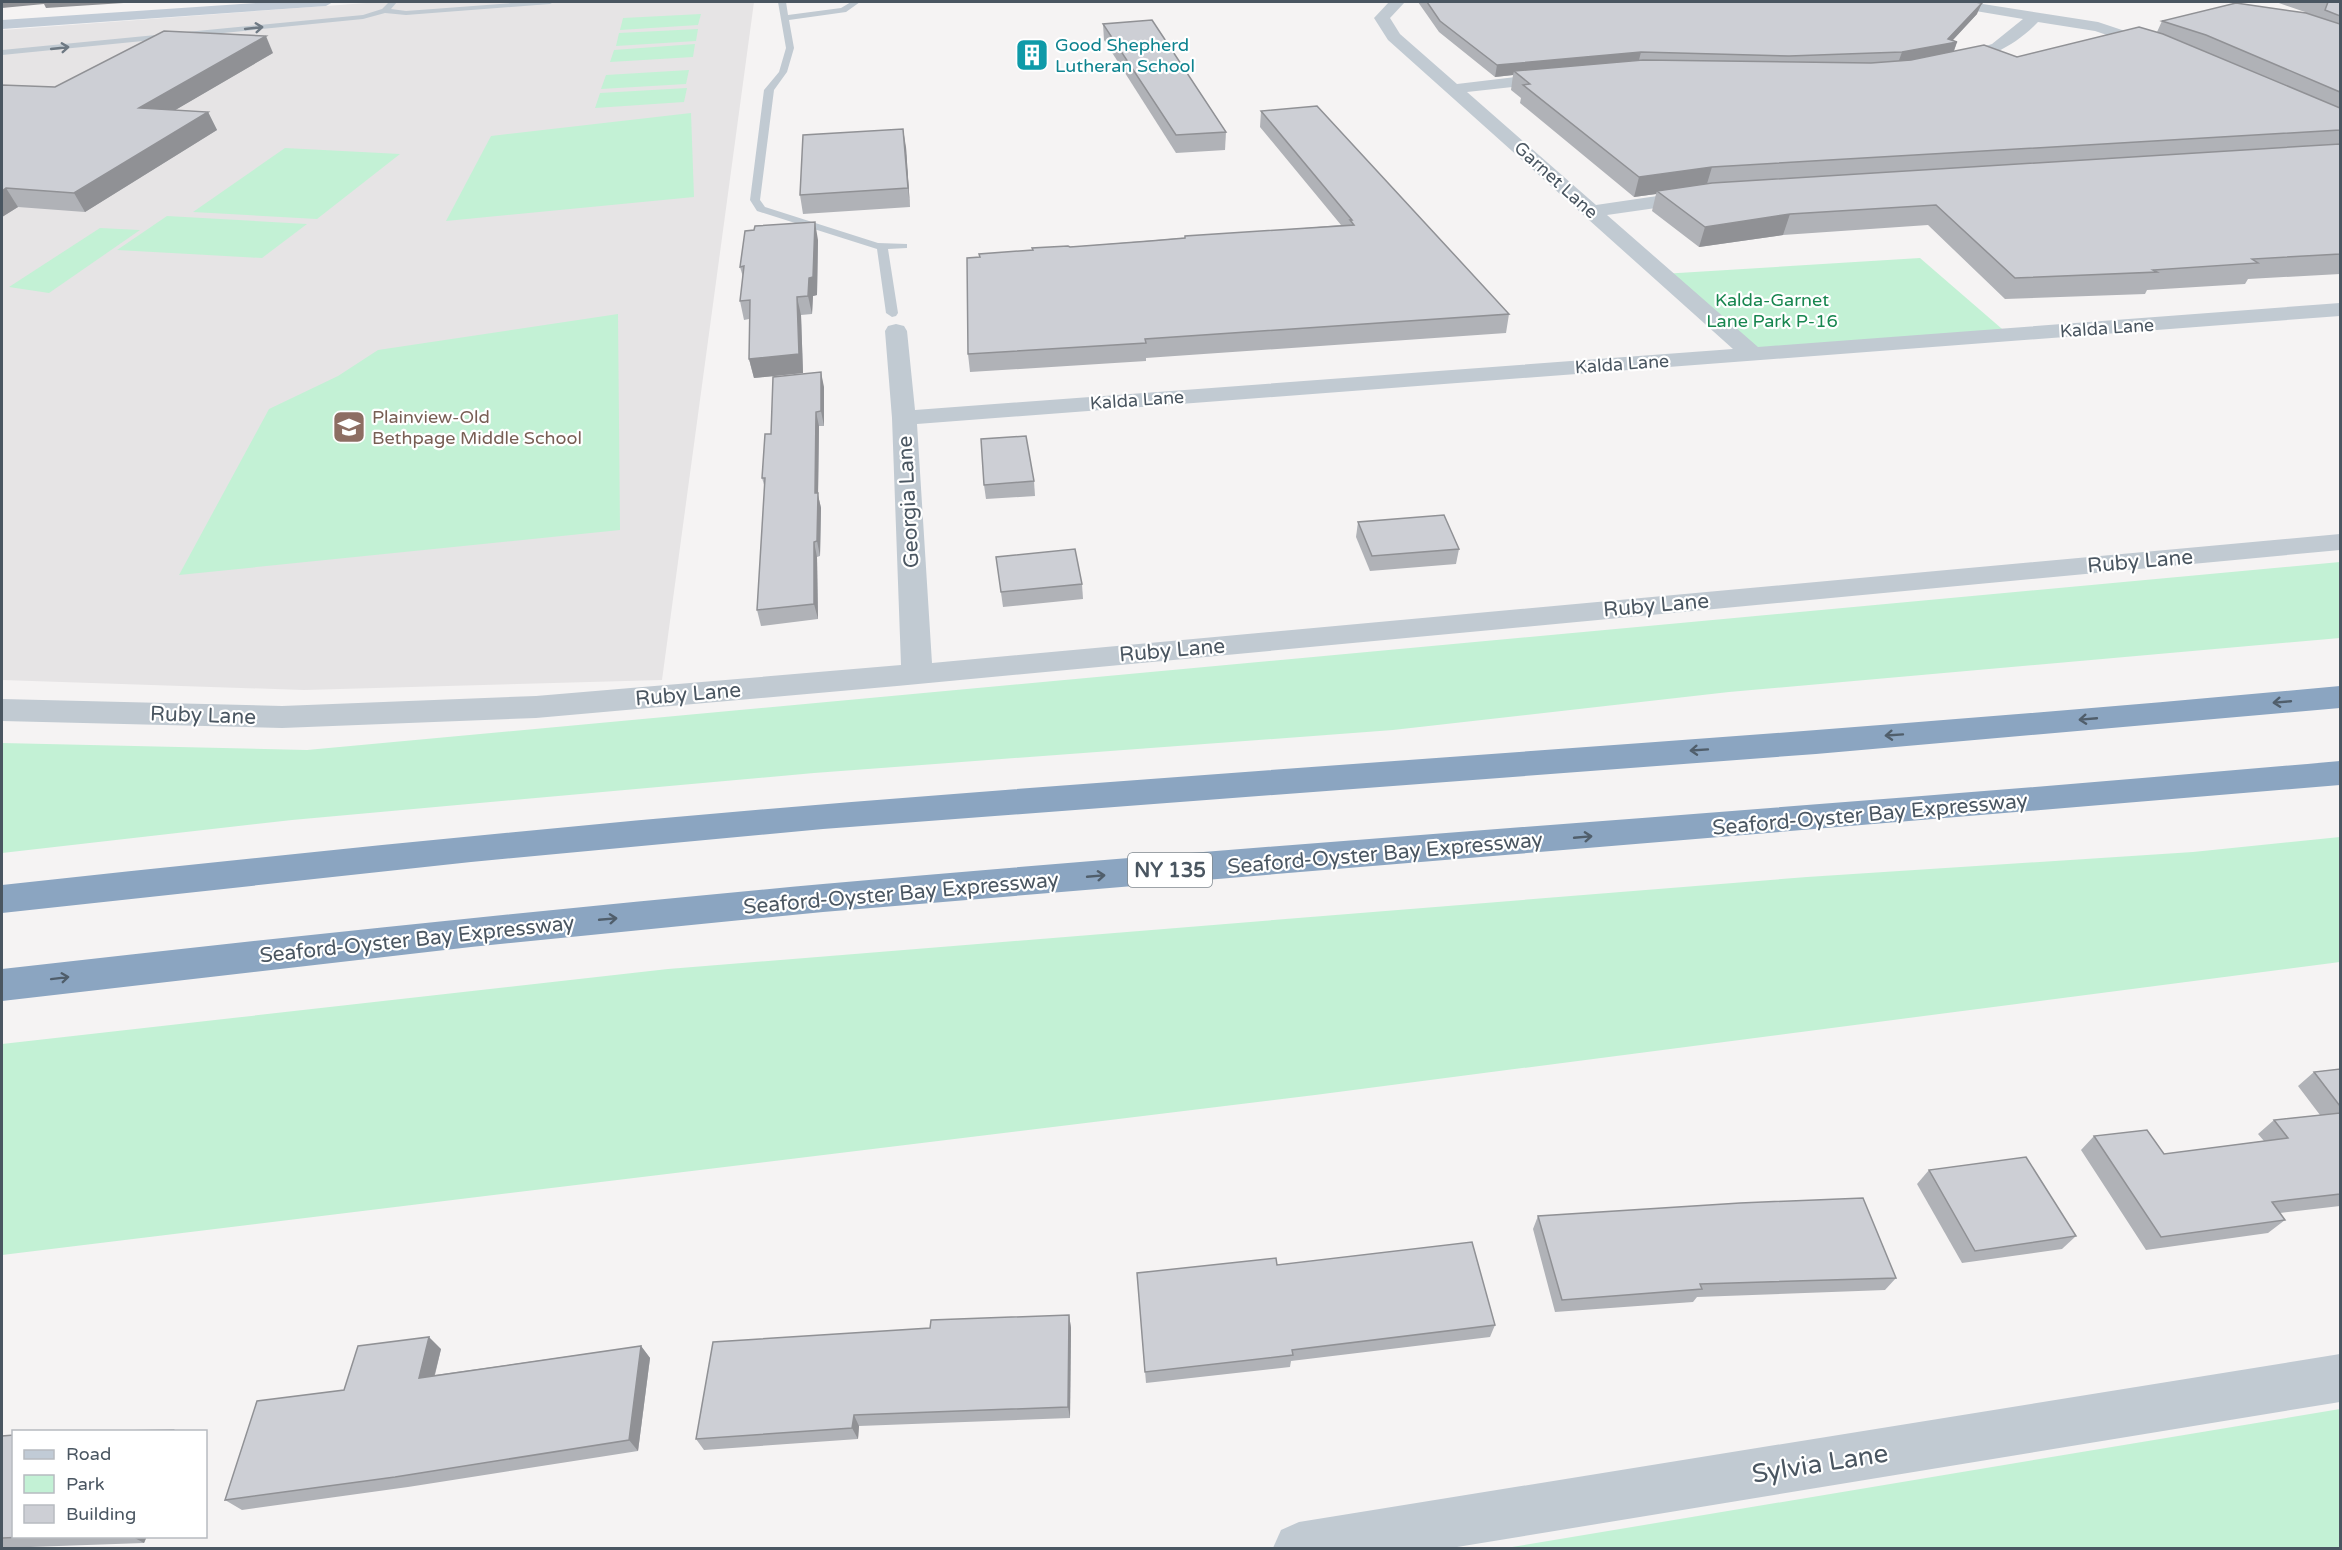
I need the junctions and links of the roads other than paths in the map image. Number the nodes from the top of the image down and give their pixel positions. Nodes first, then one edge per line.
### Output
1 (326, 2) edge
2 (393, 2) edge
3 (550, 2) edge
4 (782, 2) edge
5 (856, 2) edge
6 (1398, 2) edge
7 (1946, 2) edge
8 (385, 11) junction
9 (2035, 16) junction
10 (785, 18) junction
11 (2, 25) edge
12 (2169, 51) edge
13 (2, 53) edge
14 (1940, 65) edge
15 (1576, 75) edge
16 (1453, 89) junction
17 (1718, 194) edge
18 (1591, 212) junction
19 (882, 246) junction
20 (903, 246) dead end
21 (2340, 310) edge
22 (894, 322) joint
23 (1752, 354) junction
24 (904, 417) junction
25 (2340, 542) edge
26 (917, 674) junction
27 (2340, 697) edge
28 (2, 710) edge
29 (2340, 773) edge
30 (2, 899) edge
31 (2, 985) edge
32 (2340, 1378) edge
33 (1299, 1548) edge

1 - 11 street
2 - 8 lane
3 - 8 lane
4 - 10 lane
5 - 10 lane
6 - 16 street, Garnet Lane
7 - 9 street
13 -> 8 lane
9 - 12 street
9 - 14 street
10 - 19 lane
15 - 16 street
16 - 18 street, Garnet Lane
17 - 18 street
18 - 23 street, Garnet Lane
19 - 20 lane
19 - 22 lane
21 - 23 street, Kalda Lane
22 - 24 street, Georgia Lane
23 - 24 street, Kalda Lane
24 - 26 street, Georgia Lane
25 - 26 street, Ruby Lane
26 - 28 street, Ruby Lane
27 -> 30 highway
31 -> 29 highway, Seaford-Oyster Bay Expressway / NY 135
32 - 33 street, Sylvia Lane

